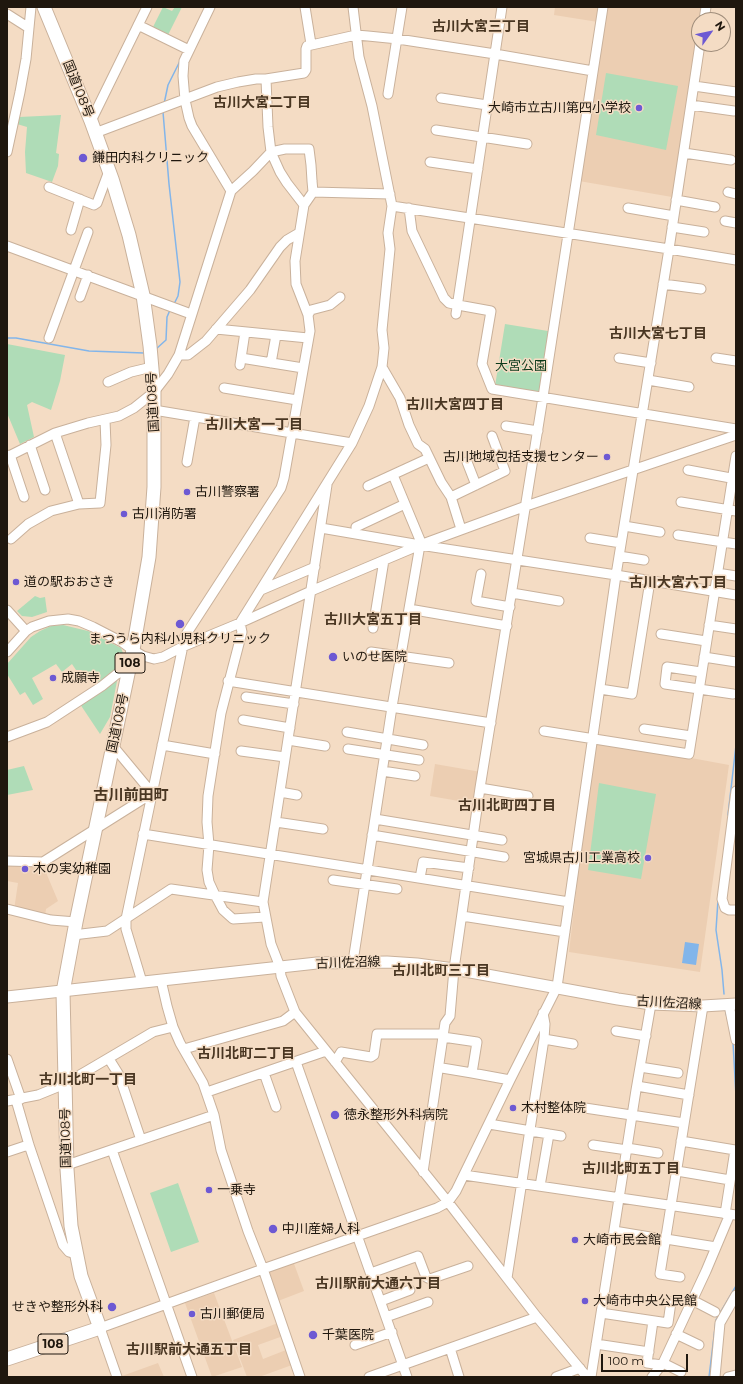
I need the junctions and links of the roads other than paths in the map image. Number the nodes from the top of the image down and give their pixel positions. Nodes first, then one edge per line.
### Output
1 (44, 7) edge
2 (147, 7) edge
3 (210, 7) edge
4 (305, 7) edge
5 (352, 7) edge
6 (402, 7) edge
7 (502, 7) edge
8 (603, 7) edge
9 (33, 8) edge
10 (7, 14) edge
11 (138, 25) junction
12 (29, 28) junction
13 (356, 35) junction
14 (398, 39) junction
15 (311, 44) junction
16 (187, 49) junction
17 (699, 52) edge
18 (495, 54) junction
19 (593, 70) junction
20 (266, 79) junction
21 (694, 86) junction
22 (736, 92) edge
23 (388, 94) dead end
24 (441, 98) dead end
25 (185, 100) junction
26 (691, 104) junction
27 (487, 105) junction
28 (734, 111) dead end
29 (93, 127) junction
30 (436, 130) dead end
31 (483, 137) junction
32 (527, 144) dead end
33 (7, 152) edge
34 (271, 152) junction
35 (684, 153) junction
36 (731, 160) dead end
37 (430, 162) dead end
38 (478, 169) junction
39 (109, 171) junction
40 (49, 187) dead end
41 (231, 191) junction
42 (314, 192) junction
43 (390, 194) junction
44 (80, 199) junction
45 (676, 200) junction
46 (304, 205) junction
47 (392, 206) junction
48 (715, 207) dead end
49 (409, 208) junction
50 (628, 208) dead end
51 (674, 216) junction
52 (471, 218) junction
53 (725, 221) dead end
54 (736, 223) edge
55 (672, 227) junction
56 (71, 230) dead end
57 (88, 232) dead end
58 (704, 232) dead end
59 (299, 233) junction
60 (568, 233) junction
61 (7, 246) edge
62 (669, 249) junction
63 (736, 260) edge
64 (74, 270) junction
65 (88, 275) junction
66 (663, 284) junction
67 (701, 289) dead end
68 (143, 295) junction
69 (80, 297) dead end
70 (338, 300) dead end
71 (457, 310) junction
72 (192, 314) junction
73 (308, 315) junction
74 (216, 329) junction
75 (245, 332) junction
76 (276, 335) junction
77 (49, 338) dead end
78 (308, 338) junction
79 (179, 355) junction
80 (619, 358) dead end
81 (716, 358) dead end
82 (736, 361) edge
83 (651, 362) junction
84 (271, 363) junction
85 (152, 367) junction
86 (382, 367) junction
87 (303, 368) junction
88 (648, 380) junction
89 (108, 382) dead end
90 (689, 387) dead end
91 (224, 388) dead end
92 (154, 392) junction
93 (543, 397) junction
94 (297, 400) junction
95 (154, 410) junction
96 (642, 414) junction
97 (195, 417) junction
98 (105, 420) junction
99 (506, 426) dead end
100 (736, 429) edge
101 (538, 431) junction
102 (55, 433) junction
103 (291, 433) junction
104 (736, 435) edge
105 (492, 436) dead end
106 (352, 443) junction
107 (30, 445) junction
108 (8, 456) edge
109 (736, 456) edge
110 (430, 458) junction
111 (187, 462) dead end
112 (467, 462) dead end
113 (633, 470) junction
114 (688, 470) dead end
115 (392, 475) junction
116 (734, 478) edge
117 (327, 485) junction
118 (476, 485) junction
119 (368, 486) dead end
120 (44, 490) dead end
121 (24, 497) dead end
122 (451, 497) junction
123 (682, 502) dead end
124 (79, 504) junction
125 (405, 504) junction
126 (526, 506) junction
127 (732, 510) edge
128 (356, 526) dead end
129 (624, 526) junction
130 (321, 528) junction
131 (461, 529) junction
132 (660, 532) dead end
133 (678, 535) dead end
134 (590, 538) dead end
135 (8, 539) edge
136 (722, 541) junction
137 (621, 543) junction
138 (736, 544) edge
139 (420, 545) junction
140 (619, 556) junction
141 (517, 559) junction
142 (384, 560) junction
143 (644, 560) dead end
144 (315, 567) junction
145 (717, 573) junction
146 (481, 574) dead end
147 (616, 575) junction
148 (736, 576) edge
149 (650, 581) junction
150 (261, 590) junction
151 (311, 591) junction
152 (714, 592) junction
153 (512, 594) junction
154 (736, 595) edge
155 (559, 601) dead end
156 (510, 607) junction
157 (408, 609) junction
158 (8, 613) edge
159 (240, 623) junction
160 (709, 624) junction
161 (506, 626) junction
162 (373, 628) dead end
163 (736, 628) edge
164 (26, 631) junction
165 (661, 634) dead end
166 (706, 641) junction
167 (182, 647) junction
168 (133, 650) junction
169 (7, 652) edge
170 (371, 652) dead end
171 (401, 656) junction
172 (704, 656) junction
173 (736, 662) edge
174 (449, 663) dead end
175 (129, 669) junction
176 (701, 672) junction
177 (228, 682) junction
178 (600, 689) junction
179 (699, 689) junction
180 (296, 692) junction
181 (733, 694) dead end
182 (246, 697) dead end
183 (294, 704) junction
184 (392, 707) junction
185 (243, 720) dead end
186 (491, 723) junction
187 (290, 728) junction
188 (644, 729) dead end
189 (544, 731) dead end
190 (347, 732) dead end
191 (691, 736) junction
192 (7, 737) edge
193 (388, 738) junction
194 (593, 738) junction
195 (288, 740) junction
196 (162, 745) junction
197 (423, 745) dead end
198 (113, 746) junction
199 (325, 746) dead end
200 (348, 749) dead end
201 (241, 751) dead end
202 (215, 754) junction
203 (385, 754) junction
204 (285, 757) junction
205 (420, 760) dead end
206 (382, 771) junction
207 (415, 776) dead end
208 (480, 788) junction
209 (280, 792) junction
210 (736, 792) edge
211 (152, 794) junction
212 (298, 795) dead end
213 (528, 796) dead end
214 (375, 819) junction
215 (276, 822) junction
216 (96, 829) junction
217 (323, 829) dead end
218 (143, 834) junction
219 (372, 835) junction
220 (474, 835) junction
221 (502, 840) dead end
222 (209, 845) junction
223 (471, 851) junction
224 (271, 854) junction
225 (504, 857) dead end
226 (7, 861) edge
227 (469, 868) junction
228 (367, 869) junction
229 (420, 878) junction
230 (334, 880) dead end
231 (365, 884) junction
232 (466, 886) junction
233 (397, 889) dead end
234 (215, 895) junction
235 (263, 902) junction
236 (569, 902) junction
237 (7, 909) edge
238 (736, 910) edge
239 (462, 916) junction
240 (265, 917) junction
241 (126, 919) junction
242 (76, 922) junction
243 (565, 932) junction
244 (74, 935) junction
245 (355, 962) junction
246 (280, 967) junction
247 (454, 969) junction
248 (162, 980) junction
249 (142, 982) junction
250 (557, 987) junction
251 (64, 992) junction
252 (7, 997) edge
253 (651, 1004) junction
254 (732, 1005) edge
255 (703, 1006) junction
256 (295, 1012) junction
257 (543, 1013) junction
258 (173, 1027) junction
259 (616, 1031) dead end
260 (443, 1036) junction
261 (646, 1036) junction
262 (544, 1039) junction
263 (736, 1040) edge
264 (573, 1044) dead end
265 (184, 1049) junction
266 (326, 1051) junction
267 (7, 1059) edge
268 (109, 1059) junction
269 (296, 1062) junction
270 (335, 1062) junction
271 (640, 1067) junction
272 (442, 1068) dead end
273 (264, 1073) junction
274 (472, 1073) junction
275 (678, 1073) dead end
276 (510, 1080) junction
277 (65, 1083) junction
278 (637, 1086) junction
279 (207, 1092) junction
280 (689, 1095) junction
281 (15, 1100) edge
282 (276, 1107) dead end
283 (585, 1108) dead end
284 (214, 1115) junction
285 (632, 1115) junction
286 (684, 1123) junction
287 (489, 1124) junction
288 (530, 1131) junction
289 (549, 1134) junction
290 (561, 1136) dead end
291 (141, 1140) junction
292 (682, 1141) junction
293 (28, 1144) junction
294 (593, 1145) dead end
295 (627, 1149) junction
296 (112, 1150) junction
297 (7, 1152) edge
298 (658, 1153) dead end
299 (67, 1165) junction
300 (677, 1171) junction
301 (424, 1172) junction
302 (464, 1175) junction
303 (730, 1180) junction
304 (521, 1184) junction
305 (540, 1186) junction
306 (619, 1198) junction
307 (448, 1202) junction
308 (671, 1206) junction
309 (730, 1214) edge
310 (614, 1231) junction
311 (358, 1236) junction
312 (664, 1239) junction
313 (716, 1247) junction
314 (76, 1254) junction
315 (468, 1266) dead end
316 (263, 1269) junction
317 (371, 1273) junction
318 (680, 1277) dead end
319 (507, 1278) junction
320 (410, 1290) dead end
321 (736, 1295) edge
322 (692, 1300) junction
323 (381, 1301) junction
324 (428, 1302) dead end
325 (671, 1302) dead end
326 (166, 1304) junction
327 (715, 1312) dead end
328 (601, 1313) junction
329 (386, 1317) junction
330 (538, 1317) junction
331 (653, 1321) junction
332 (100, 1328) junction
333 (392, 1332) junction
334 (676, 1334) junction
335 (596, 1344) junction
336 (355, 1345) dead end
337 (699, 1345) dead end
338 (450, 1348) junction
339 (649, 1352) junction
340 (7, 1360) edge
341 (662, 1364) junction
342 (403, 1365) junction
343 (580, 1368) junction
344 (681, 1372) dead end
345 (567, 1375) edge
346 (736, 1375) edge
347 (117, 1377) edge
348 (192, 1377) edge
349 (300, 1377) edge
350 (369, 1377) edge
351 (407, 1377) edge
352 (459, 1377) edge
353 (556, 1377) edge
354 (587, 1377) edge
355 (591, 1377) edge
356 (652, 1377) edge
357 (715, 1377) edge
358 (728, 1377) edge

1 - 29 highway, 国道108号 / 108
2 - 11 street
3 - 16 street
4 - 15 street
5 - 13 street
6 - 14 street
7 - 18 street
8 - 19 street
9 - 12 street
10 - 12 street
11 - 16 street
11 - 29 street
12 - 33 street
13 - 14 street
13 - 15 street
13 - 43 street
14 - 18 street
14 - 23 street
15 - 20 street
16 - 25 street
17 - 21 street
18 - 19 street
18 - 27 street
19 - 60 street
20 - 25 street
20 - 34 street
21 - 22 street
21 - 26 street
24 - 27 street
25 - 29 street
25 - 41 street
26 - 28 street
26 - 35 street
27 - 31 street
29 - 39 highway, 国道108号 / 108
30 - 31 street
31 - 32 street
31 - 38 street
34 - 41 street
34 - 42 street
34 - 46 street
35 - 36 street
35 - 45 street
37 - 38 street
38 - 52 street
39 - 44 street
39 - 68 highway, 国道108号 / 108
40 - 44 street
41 - 72 street
42 - 43 street
42 - 46 street
43 - 47 street
44 - 56 street
45 - 48 street
45 - 51 street
46 - 59 street
47 - 49 street
47 - 86 street
49 - 52 street
49 - 71 street
50 - 51 street
51 - 55 street
52 - 60 street
52 - 71 street
53 - 54 street
55 - 58 street
55 - 62 street
57 - 64 street
59 - 73 street
59 - 74 street
60 - 62 street
60 - 93 street
61 - 64 street
62 - 63 street
62 - 66 street
64 - 65 street
64 - 77 street
65 - 68 street
65 - 69 street
66 - 67 street
66 - 83 street
68 - 72 street
68 - 85 highway, 国道108号 / 108
70 - 73 street
71 - 93 street
72 - 79 street
73 - 78 street
74 - 75 street
74 - 79 street
75 - 76 street
75 - 84 street
76 - 78 street
76 - 84 street
78 - 87 street
79 - 92 street
80 - 83 street
81 - 82 street
83 - 88 street
84 - 87 street
85 - 89 street
85 - 92 highway, 国道108号 / 108
86 - 106 street
86 - 110 street
87 - 94 street
88 - 90 street
88 - 96 street
91 - 94 street
92 - 95 highway, 国道108号 / 108
92 - 98 street
93 - 96 street
93 - 101 street
94 - 103 street
95 - 97 street
95 - 168 highway, 国道108号 / 108
96 - 100 street
96 - 113 street
97 - 103 street
97 - 111 street
98 - 102 street
98 - 124 street
99 - 101 street
101 - 126 street
102 - 107 street
102 - 124 street
103 - 106 street
103 - 167 street
104 - 113 street
105 - 118 street
106 - 117 street
107 - 108 street
107 - 120 street
108 - 121 street
109 - 116 street
110 - 115 street
110 - 122 street
112 - 118 street
113 - 126 street
113 - 129 street
114 - 116 street
115 - 119 street
115 - 125 street
116 - 127 street
117 - 130 street
117 - 150 street
118 - 122 street
122 - 131 street
123 - 127 street
124 - 135 street
125 - 128 street
125 - 139 street
126 - 131 street
126 - 141 street
127 - 136 street
129 - 132 street
129 - 137 street
130 - 139 street
130 - 144 street
131 - 139 street
133 - 136 street
134 - 137 street
136 - 138 street
136 - 145 street
137 - 140 street
139 - 141 street
139 - 142 street
139 - 157 street
140 - 143 street
140 - 147 street
141 - 147 street
141 - 153 street
142 - 151 street
142 - 162 street
144 - 150 street
144 - 151 street
145 - 148 street
145 - 152 street
146 - 156 street
147 - 149 street
147 - 178 street
149 - 152 street
149 - 178 street
150 - 159 street
151 - 159 street
151 - 180 street
152 - 154 street
152 - 160 street
153 - 155 street
153 - 156 street
156 - 161 street
157 - 161 street
157 - 171 street
158 - 164 street
159 - 167 street
159 - 177 street
160 - 163 street
160 - 166 street
161 - 186 street
164 - 168 street
164 - 169 street
165 - 166 street
166 - 172 street
167 - 168 street
167 - 196 street
168 - 175 highway, 国道108号 / 108
170 - 171 street
171 - 174 street
171 - 184 street
172 - 173 street
172 - 176 street
175 - 192 street
175 - 198 highway, 国道108号 / 108
176 - 179 street
176 - 179 street
177 - 180 street
177 - 202 street
178 - 194 street
179 - 181 street
179 - 191 street
180 - 183 street
180 - 184 street
182 - 183 street
183 - 187 street
184 - 186 street
184 - 193 street
185 - 187 street
186 - 208 street
187 - 195 street
188 - 191 street
189 - 194 street
190 - 193 street
191 - 194 street
193 - 197 street
193 - 203 street
194 - 236 street
195 - 199 street
195 - 204 street
196 - 202 street
196 - 211 street
198 - 211 street
198 - 216 highway, 国道108号 / 108
200 - 203 street
201 - 204 street
202 - 222 street
203 - 205 street
203 - 206 street
204 - 209 street
206 - 207 street
206 - 214 street
208 - 213 street
208 - 220 street
209 - 212 street
209 - 215 street
210 - 238 street
211 - 216 street
211 - 218 street
214 - 219 street
214 - 220 street
215 - 217 street
215 - 224 street
216 - 226 street
216 - 242 highway, 国道108号 / 108
218 - 222 street
218 - 241 street
219 - 223 street
219 - 228 street
220 - 221 street
220 - 223 street
222 - 224 street
222 - 234 street
223 - 225 street
223 - 227 street
224 - 228 street
224 - 235 street
227 - 229 street
227 - 232 street
228 - 229 street
228 - 231 street
229 - 232 street
230 - 231 street
231 - 233 street
231 - 245 street
232 - 236 street
232 - 239 street
234 - 235 street
234 - 240 street
234 - 241 street
235 - 240 street
236 - 243 street
237 - 242 street
239 - 243 street
239 - 247 street
240 - 246 street
241 - 244 street
241 - 249 street
242 - 244 highway, 国道108号 / 108
243 - 250 street
244 - 251 highway, 国道108号 / 108
245 - 246 main road, 古川佐沼線
245 - 247 main road, 古川佐沼線
246 - 248 main road, 古川佐沼線
246 - 256 street
247 - 250 main road, 古川佐沼線
247 - 260 street
248 - 249 main road, 古川佐沼線
248 - 258 street
249 - 251 main road, 古川佐沼線
250 - 253 main road, 古川佐沼線
250 - 257 street
251 - 252 main road, 古川佐沼線
251 - 277 highway, 国道108号 / 108
253 - 255 main road, 古川佐沼線
253 - 261 street
254 - 255 main road, 古川佐沼線
254 - 263 street
255 - 280 street
256 - 265 street
256 - 266 street
257 - 262 street
257 - 276 street
258 - 265 street
258 - 268 street
259 - 261 street
260 - 270 street
260 - 274 street
260 - 301 street
261 - 271 street
262 - 264 street
262 - 288 street
265 - 279 street
266 - 269 street
266 - 270 street
267 - 281 street
268 - 277 street
268 - 291 street
269 - 273 street
269 - 311 street
270 - 301 street
271 - 275 street
271 - 278 street
272 - 274 street
273 - 279 street
273 - 282 street
274 - 276 street
276 - 287 street
277 - 281 street
277 - 299 highway, 国道108号 / 108
278 - 280 street
278 - 285 street
279 - 284 street
280 - 286 street
281 - 293 street
283 - 285 street
284 - 291 street
284 - 316 street
285 - 286 street
285 - 295 street
286 - 292 street
287 - 288 street
287 - 302 street
288 - 289 street
288 - 304 street
289 - 290 street
289 - 305 street
291 - 296 street
292 - 300 street
292 - 303 street
293 - 297 street
293 - 314 street
294 - 295 street
295 - 298 street
295 - 306 street
296 - 299 street
296 - 326 street
299 - 314 highway, 国道108号 / 108
300 - 303 street
300 - 308 street
301 - 307 street
302 - 304 street
302 - 307 street
303 - 309 street
304 - 305 street
304 - 319 street
305 - 306 street
306 - 308 street
306 - 310 street
307 - 311 street
307 - 319 street
308 - 309 street
308 - 312 street
309 - 313 street
310 - 312 street
310 - 328 street
311 - 316 street
311 - 317 street
312 - 313 street
312 - 318 street
313 - 322 street
314 - 332 highway, 国道108号 / 108
315 - 317 street
316 - 326 street
316 - 349 street
317 - 323 street
319 - 330 street
320 - 323 street
321 - 357 street
322 - 327 street
322 - 334 street
323 - 329 street
324 - 329 street
325 - 331 street
326 - 332 street
326 - 348 street
328 - 331 street
328 - 335 street
329 - 333 street
330 - 338 street
330 - 343 street
331 - 339 street
332 - 340 highway, 108
332 - 347 street
333 - 336 street
333 - 342 street
334 - 337 street
334 - 341 street
335 - 339 street
335 - 355 street
338 - 342 street
338 - 352 street
339 - 341 street
341 - 344 street
341 - 356 street
342 - 350 street
342 - 351 street
343 - 345 street
343 - 354 street
345 - 353 street
346 - 358 street

